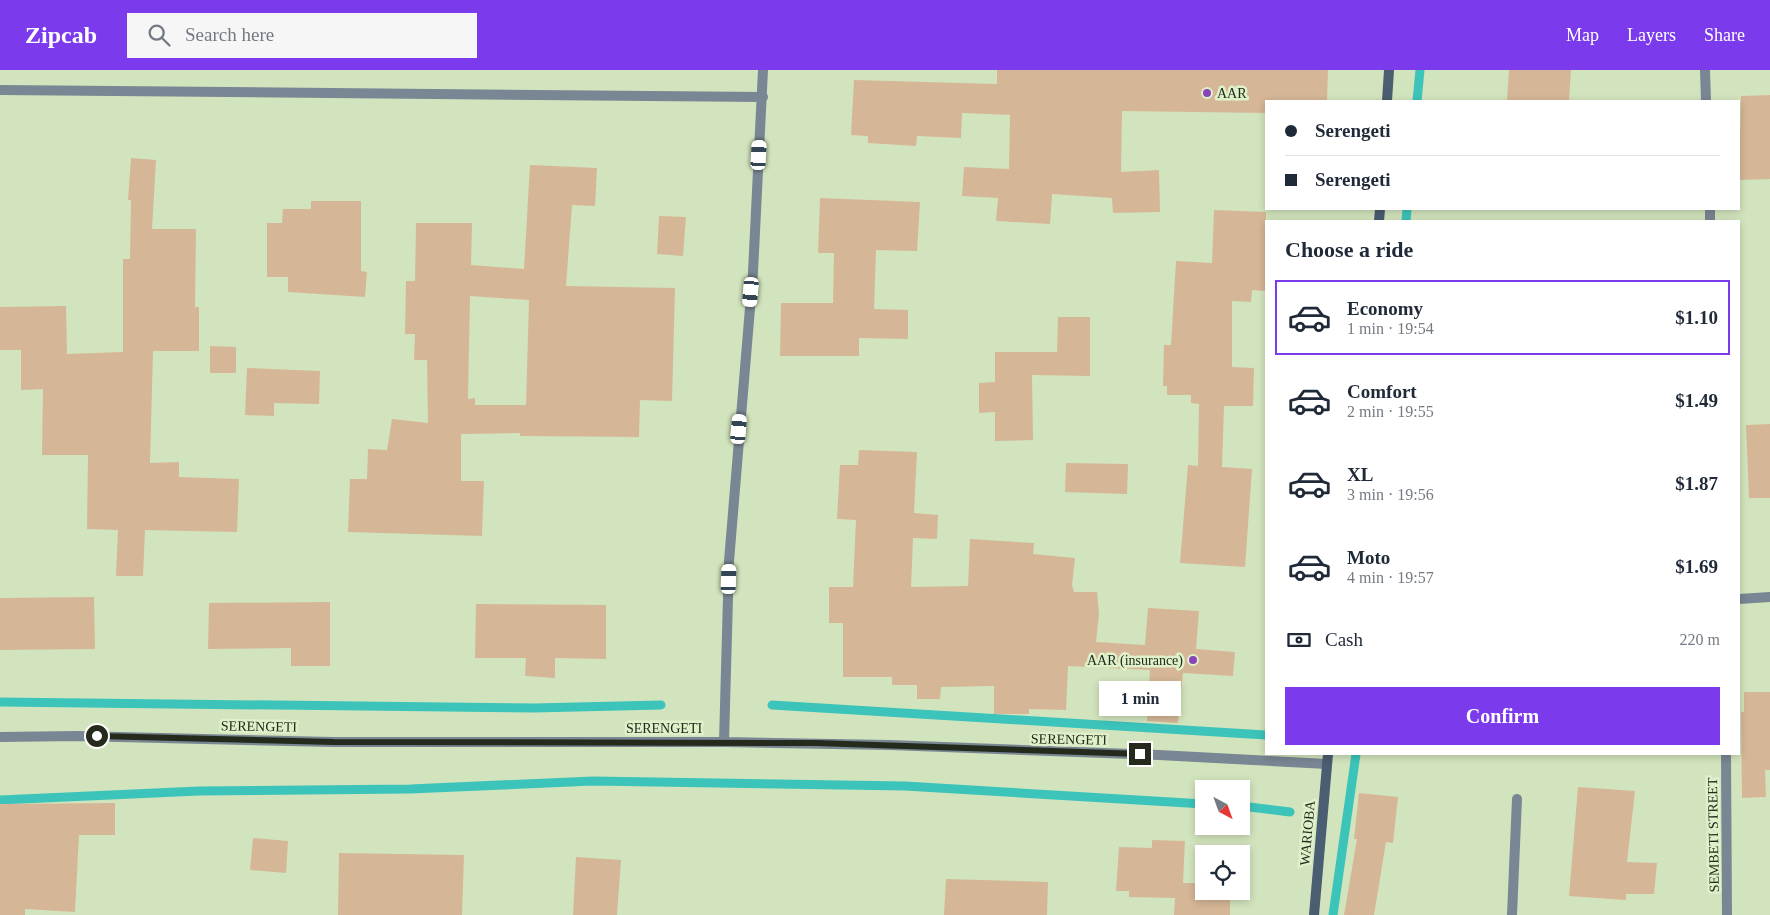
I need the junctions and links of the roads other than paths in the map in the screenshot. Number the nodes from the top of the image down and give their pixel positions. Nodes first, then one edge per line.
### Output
1 (762, 70) edge
2 (1389, 70) edge
3 (1705, 70) edge
4 (0, 90) edge
5 (762, 97) junction
6 (1387, 100) edge
7 (1706, 100) edge
8 (1770, 597) edge
9 (1740, 599) edge
10 (0, 737) edge
11 (724, 742) junction
12 (1726, 755) edge
13 (1327, 759) edge
14 (1517, 800) dead end
15 (1314, 915) edge
16 (1512, 915) edge
17 (1727, 915) edge

1 - 5 street
2 - 6 street
3 - 7 street
4 - 5 street
5 - 11 street
8 - 9 street
10 - 11 street, SERENGETI
11 - 13 street, SERENGETI
12 - 17 street, SEMBETI STREET
13 - 15 street, WARIOBA
14 - 16 street

